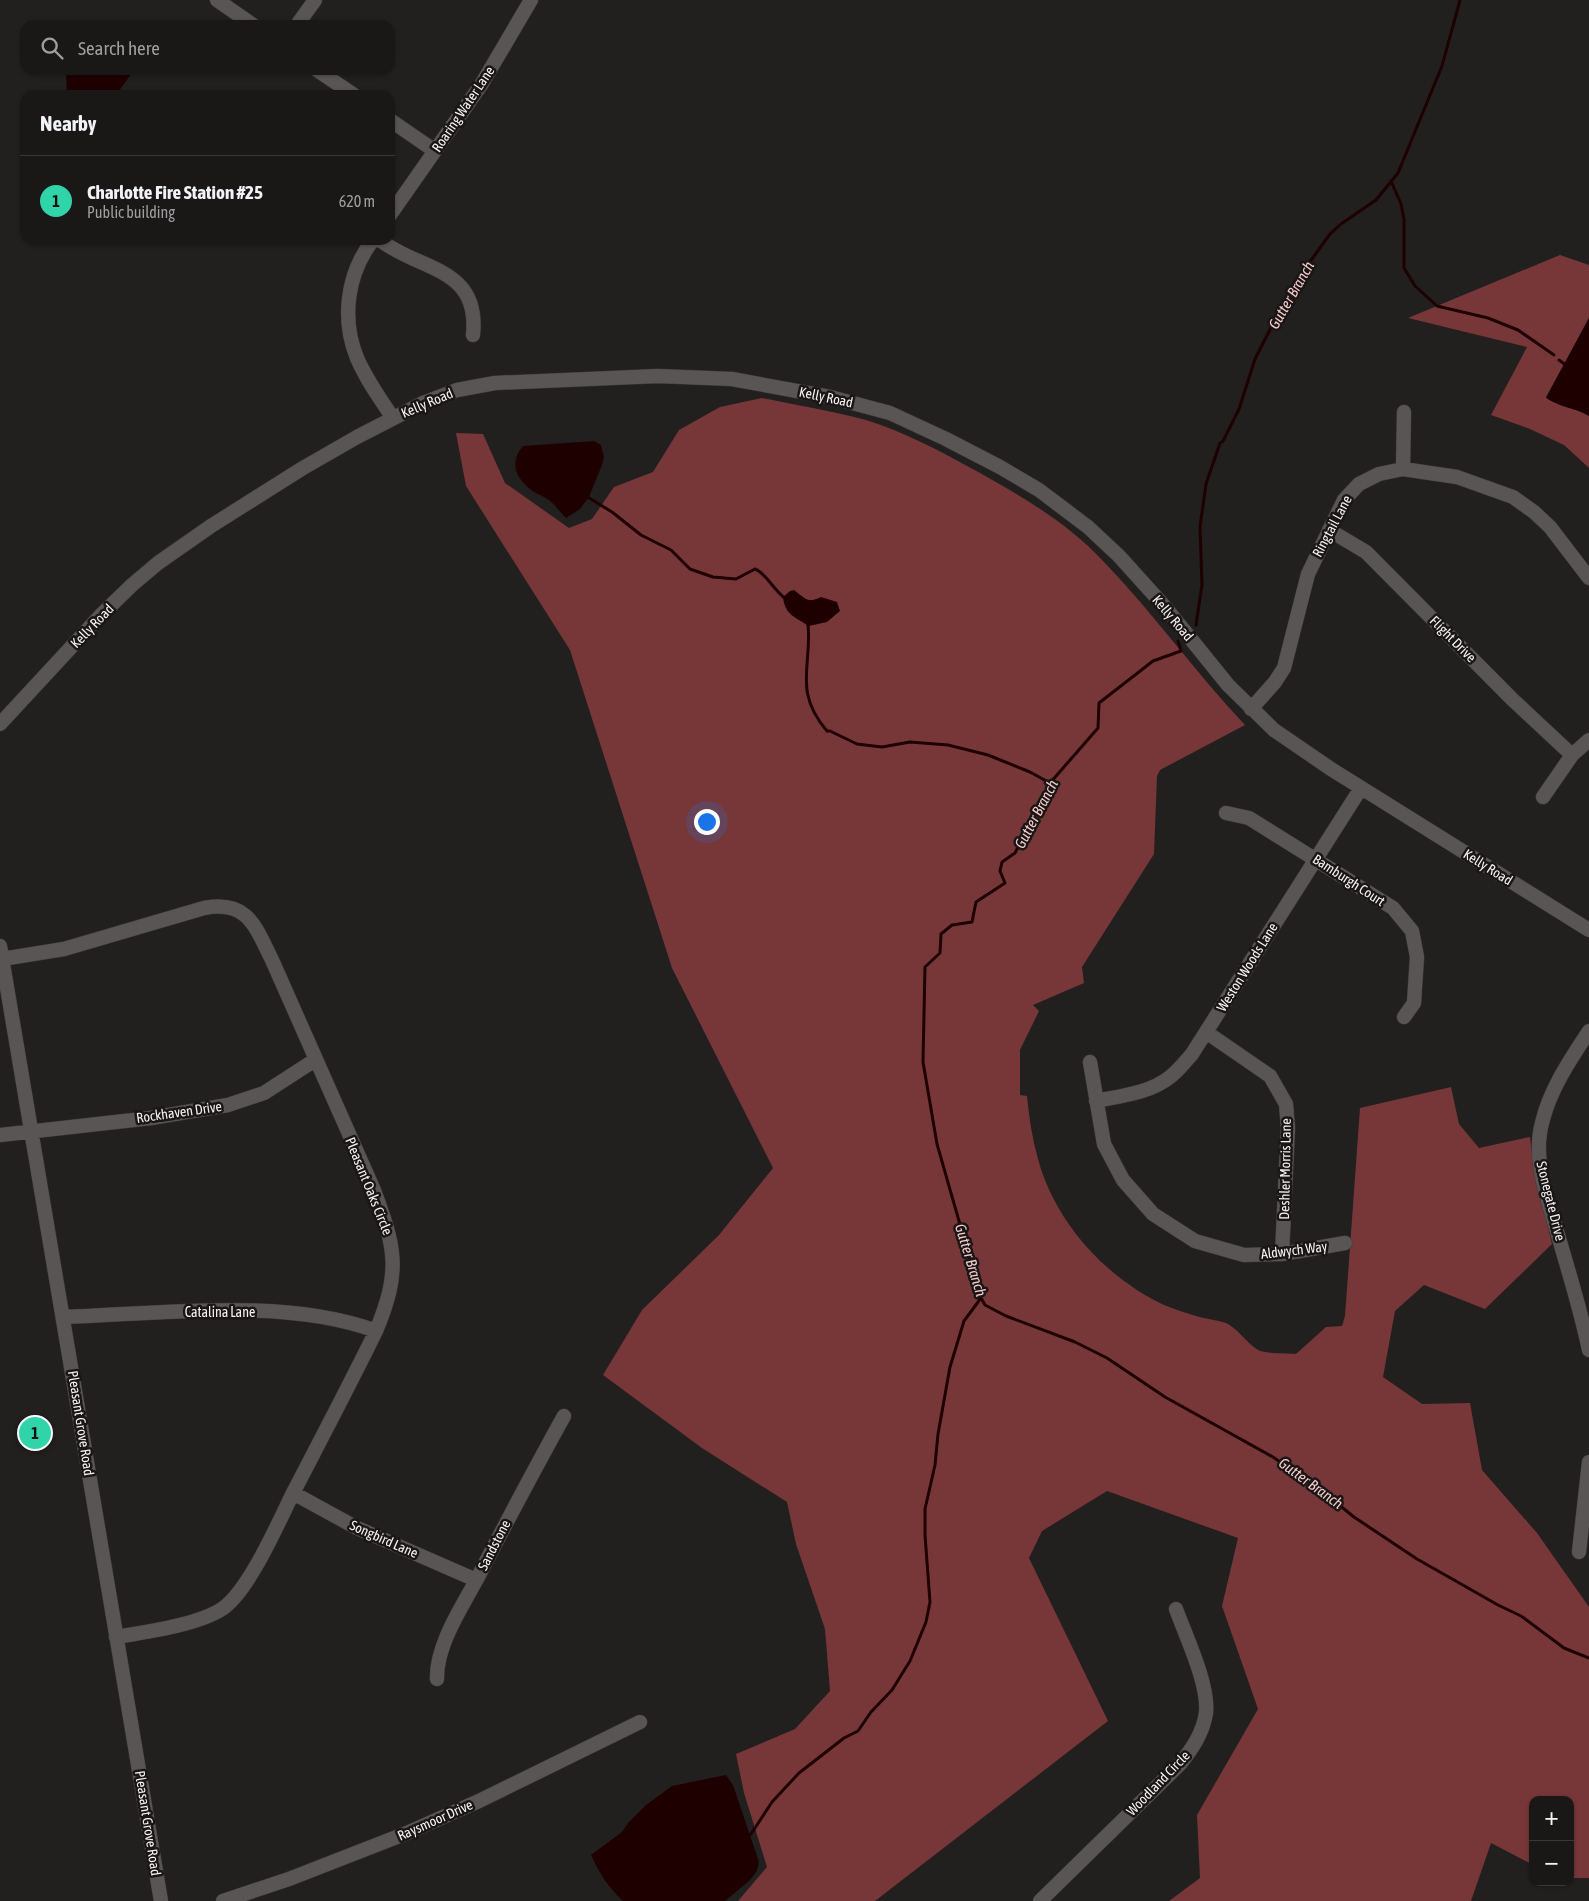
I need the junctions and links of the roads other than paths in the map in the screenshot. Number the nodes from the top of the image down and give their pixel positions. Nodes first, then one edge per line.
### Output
1 (216, 0) edge
2 (315, 0) edge
3 (531, 0) edge
4 (245, 20) edge
5 (301, 20) edge
6 (324, 75) edge
7 (347, 90) edge
8 (395, 123) edge
9 (435, 151) junction
10 (395, 209) edge
11 (369, 245) edge
12 (387, 245) edge
13 (473, 335) dead end
14 (1404, 412) dead end
15 (392, 418) junction
16 (1403, 469) junction
17 (1329, 530) junction
18 (1589, 578) edge
19 (1251, 709) junction
20 (0, 724) edge
21 (1589, 740) edge
22 (1572, 755) junction
23 (1361, 788) junction
24 (1543, 797) dead end
25 (1226, 813) dead end
26 (1316, 859) junction
27 (1589, 930) edge
28 (1, 953) edge
29 (1404, 1017) dead end
30 (1589, 1031) edge
31 (1206, 1032) junction
32 (315, 1060) junction
33 (1090, 1062) dead end
34 (1096, 1101) junction
35 (31, 1131) junction
36 (0, 1135) edge
37 (1345, 1243) dead end
38 (1282, 1254) junction
39 (63, 1317) junction
40 (376, 1331) junction
41 (1589, 1350) edge
42 (564, 1416) dead end
43 (1589, 1462) edge
44 (293, 1493) junction
45 (1579, 1552) dead end
46 (476, 1580) junction
47 (1176, 1609) dead end
48 (116, 1637) junction
49 (437, 1679) dead end
50 (640, 1722) dead end
51 (161, 1901) edge
52 (223, 1901) edge
53 (1041, 1901) edge

1 - 4 street
2 - 5 street
3 - 9 street, Roaring Water Lane
6 - 7 street
8 - 9 street
9 - 10 street, Roaring Water Lane
11 - 15 street
12 - 13 street
14 - 16 street
15 - 19 street, Kelly Road
15 - 20 street, Kelly Road
16 - 17 street, Ringtail Lane
16 - 18 street, Ringtail Lane
17 - 19 street, Ringtail Lane
17 - 22 street, Flight Drive
19 - 23 street, Kelly Road
21 - 22 street
22 - 24 street
23 - 26 street, Weston Woods Lane
23 - 27 street, Kelly Road
25 - 26 street, Bamburgh Court
26 - 29 street, Bamburgh Court
26 - 31 street, Weston Woods Lane
28 - 32 street, Pleasant Oaks Circle
28 - 35 street, Pleasant Grove Road
30 - 41 street, Stonegate Drive
31 - 34 street, Weston Woods Lane
31 - 38 street, Deshler Morris Lane
32 - 35 street, Rockhaven Drive
32 - 40 street, Pleasant Oaks Circle
33 - 34 street, Aldwych Way
34 - 38 street, Aldwych Way
35 - 36 street, Rockhaven Drive
35 - 39 street, Pleasant Grove Road
37 - 38 street, Aldwych Way
39 - 40 street, Catalina Lane
39 - 48 street, Pleasant Grove Road
40 - 44 street, Pleasant Oaks Circle
42 - 46 street, Sandstone
43 - 45 street
44 - 46 street, Songbird Lane
44 - 48 street, Pleasant Oaks Circle
46 - 49 street, Sandstone
47 - 53 street, Woodland Circle
48 - 51 street, Pleasant Grove Road
50 - 52 street, Raysmoor Drive

